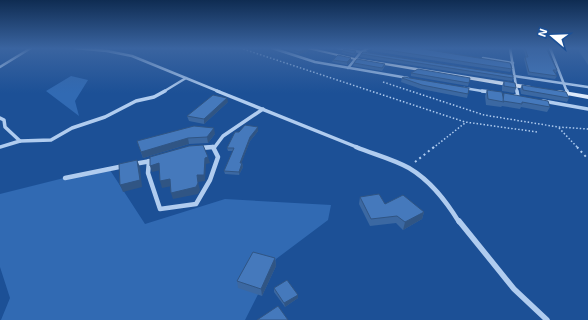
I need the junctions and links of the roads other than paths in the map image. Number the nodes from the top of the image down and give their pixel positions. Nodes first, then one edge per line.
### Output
1 (147, 63) edge
2 (320, 63) edge
3 (352, 63) edge
4 (380, 63) edge
5 (513, 63) edge
6 (556, 63) edge
7 (348, 68) junction
8 (508, 75) edge
9 (515, 76) junction
10 (186, 78) junction
11 (411, 79) edge
12 (564, 83) junction
13 (517, 85) junction
14 (457, 87) edge
15 (588, 87) edge
16 (539, 89) edge
17 (553, 91) edge
18 (495, 93) edge
19 (568, 94) junction
20 (510, 96) edge
21 (518, 97) junction
22 (588, 97) edge
23 (525, 98) edge
24 (541, 101) edge
25 (263, 109) junction
26 (588, 109) edge
27 (0, 118) edge
28 (20, 140) junction
29 (0, 147) edge
30 (213, 147) junction
31 (198, 148) edge
32 (155, 159) edge
33 (149, 161) junction
34 (65, 178) dead end
35 (547, 320) edge

1 - 10 street
2 - 7 street
3 - 7 street
4 - 13 street
5 - 9 street
6 - 12 street
7 - 11 street
8 - 9 street
9 - 12 street
9 - 13 street
10 - 25 street
10 - 28 street
12 - 15 street
12 - 19 street
13 - 16 street
13 - 21 street
14 - 18 street
17 - 19 street
19 - 22 street
20 - 21 street
21 - 23 street
24 - 26 street
25 - 30 street
25 - 35 street
27 - 28 street
28 - 29 street
30 - 31 street
30 - 33 street
32 - 33 street
33 - 34 street

